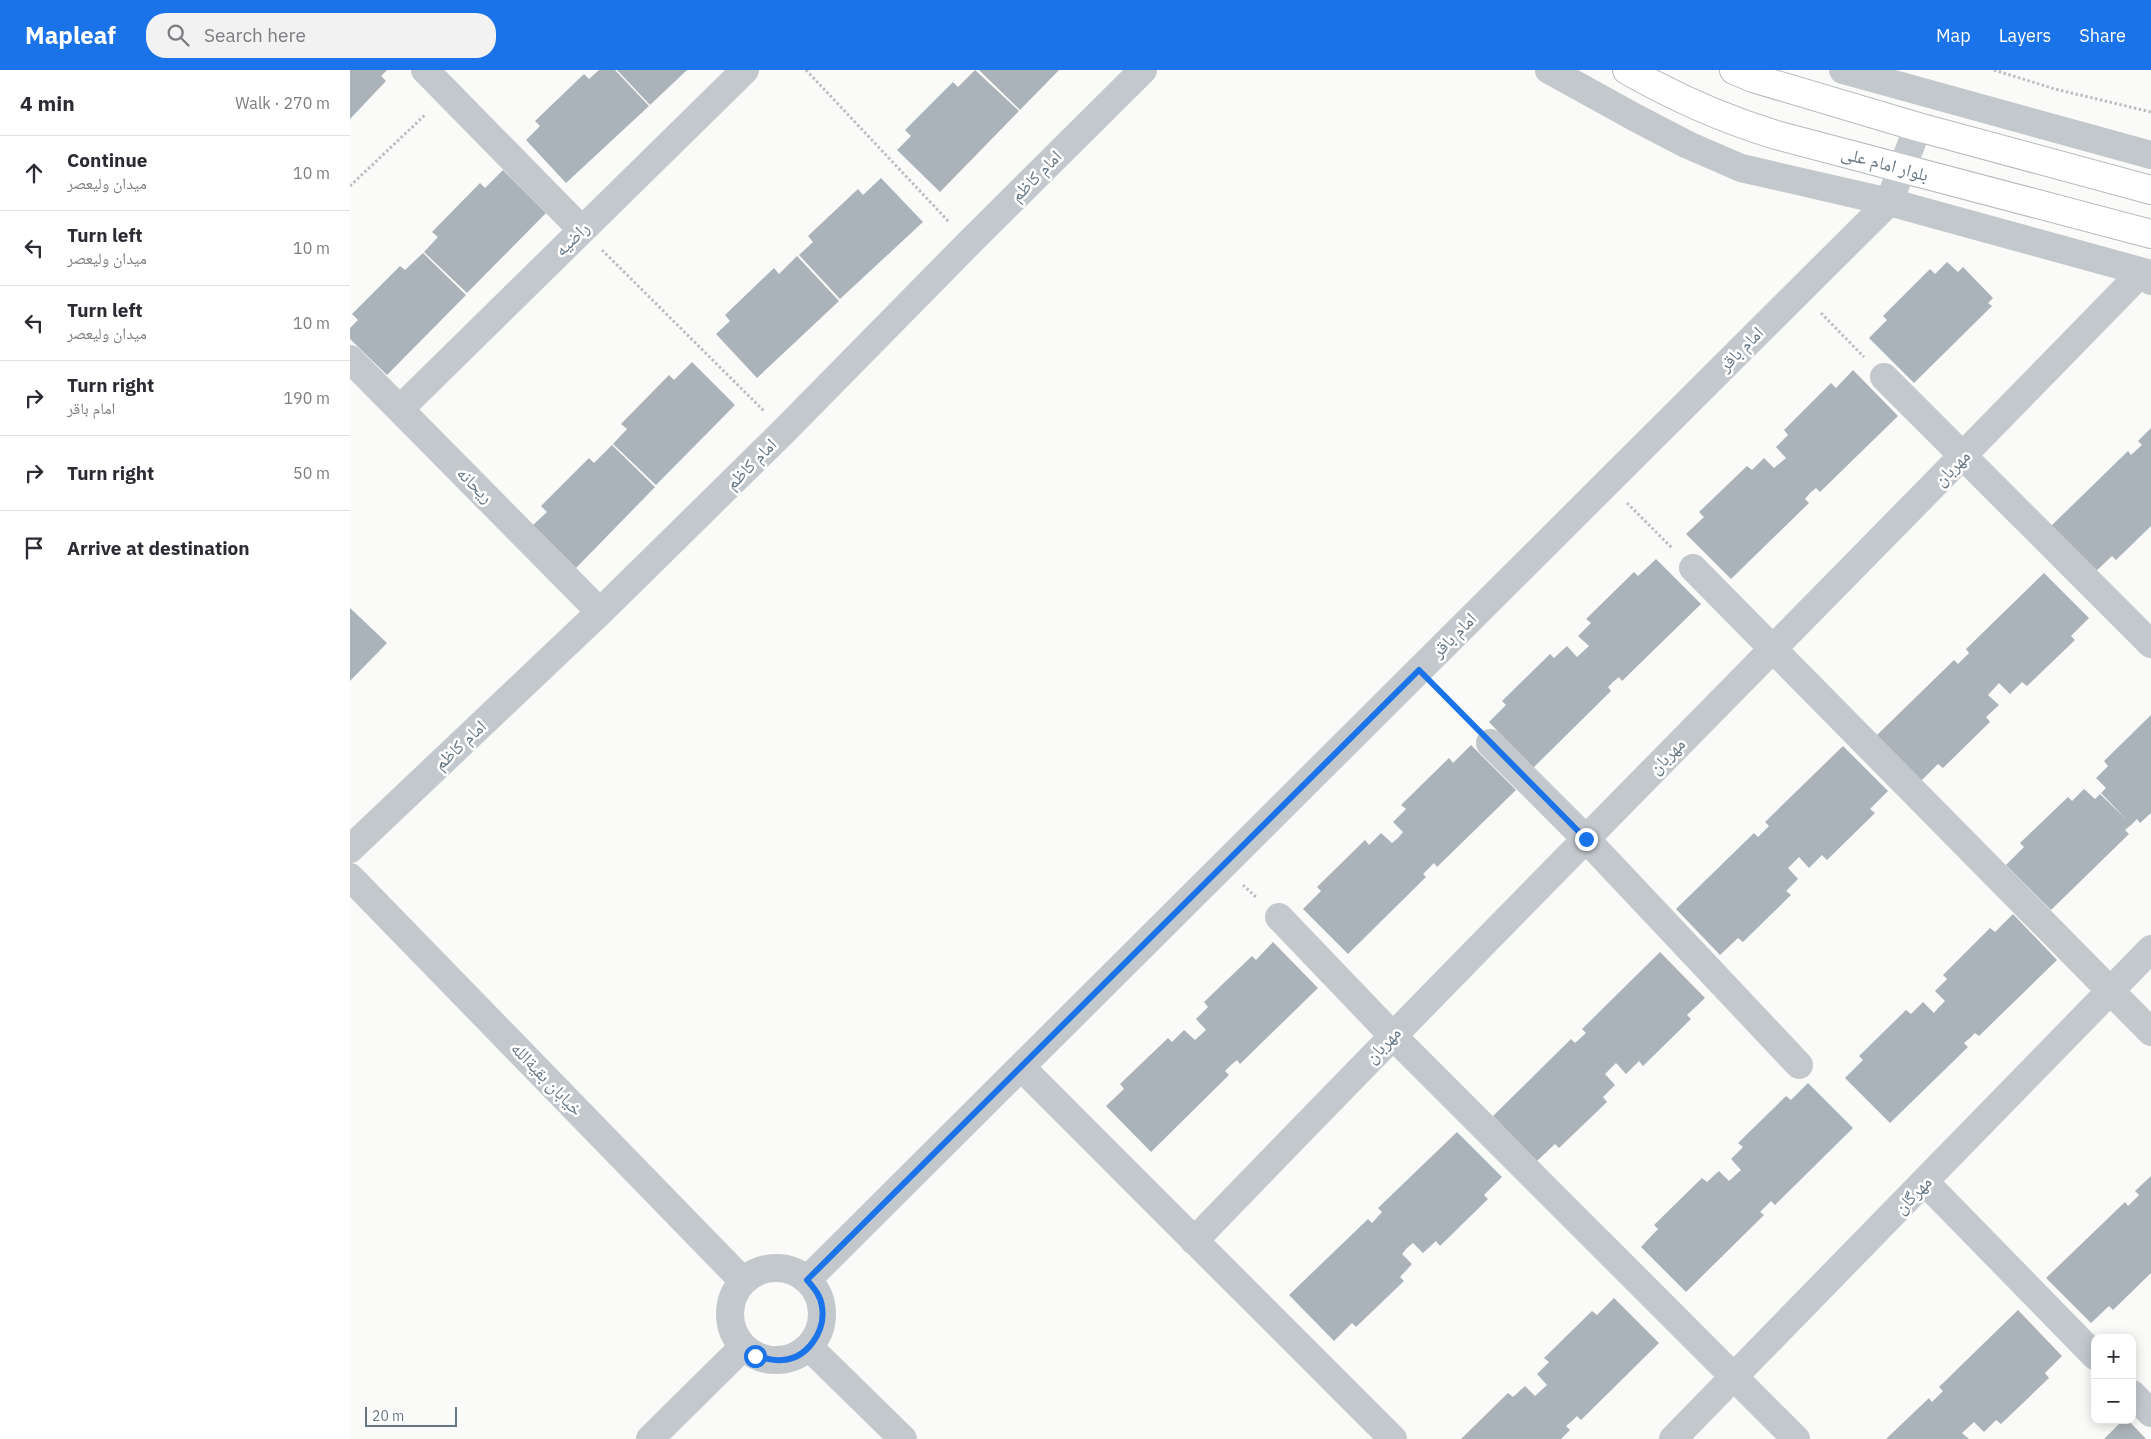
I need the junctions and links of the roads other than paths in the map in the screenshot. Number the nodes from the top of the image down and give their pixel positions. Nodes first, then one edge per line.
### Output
1 (425, 70) edge
2 (745, 70) edge
3 (1143, 70) edge
4 (1549, 70) edge
5 (1627, 70) edge
6 (1734, 70) edge
7 (1843, 70) edge
8 (1918, 127) junction
9 (2151, 156) edge
10 (1902, 169) junction
11 (2151, 190) edge
12 (1889, 202) junction
13 (582, 230) junction
14 (2151, 234) edge
15 (2148, 276) edge
16 (350, 359) edge
17 (1884, 377) road end
18 (400, 409) junction
19 (1963, 456) junction
20 (1693, 568) road end
21 (600, 612) junction
22 (2151, 644) edge
23 (1772, 649) junction
24 (1490, 742) road end
25 (1586, 839) junction
26 (350, 849) edge
27 (350, 877) edge
28 (1279, 918) road end
29 (2151, 949) edge
30 (2110, 991) junction
31 (2151, 1032) edge
32 (1392, 1035) junction
33 (1799, 1065) dead end
34 (1021, 1067) junction
35 (1925, 1182) junction
36 (1194, 1241) junction
37 (807, 1280) junction
38 (743, 1281) junction
39 (743, 1347) junction
40 (809, 1347) junction
41 (2091, 1352) edge
42 (1734, 1378) junction
43 (2136, 1398) edge
44 (2151, 1413) edge
45 (650, 1439) edge
46 (903, 1439) edge
47 (1393, 1439) edge
48 (1673, 1439) edge
49 (1796, 1439) edge

1 - 13 street
2 - 13 street, راضیه
3 - 21 street, امام کاظم
4 - 12 street
5 - 10 main road, بلوار امام علی
6 - 8 main road
7 - 9 street
8 - 10 street
8 - 11 main road
10 - 12 street
10 - 14 main road, بلوار امام علی
12 - 15 street
12 - 34 street, امام باقر
13 - 18 street, راضیه
15 - 19 street, مهربان
16 - 18 street, ریحانه
17 - 19 street
18 - 21 street, ریحانه
19 - 22 street
19 - 23 street, مهربان
20 - 23 street
21 - 26 street, امام کاظم
23 - 25 street, مهربان
23 - 30 street
24 - 25 street
25 - 32 street, مهربان
25 - 33 street
27 - 38 street, خیابان بقیةالله
28 - 32 street
29 - 30 street, مهرگان
30 - 31 street
30 - 35 street, مهرگان
32 - 36 street, مهربان
32 - 42 street
34 - 36 street
34 - 37 street, امام باقر
35 - 41 street
35 - 42 street, مهرگان
36 - 47 street
37 - 38 street
37 - 40 street
38 - 39 street
39 - 40 street
39 - 45 street
40 - 46 street
42 - 48 street, مهرگان
42 - 49 street
43 - 44 street

